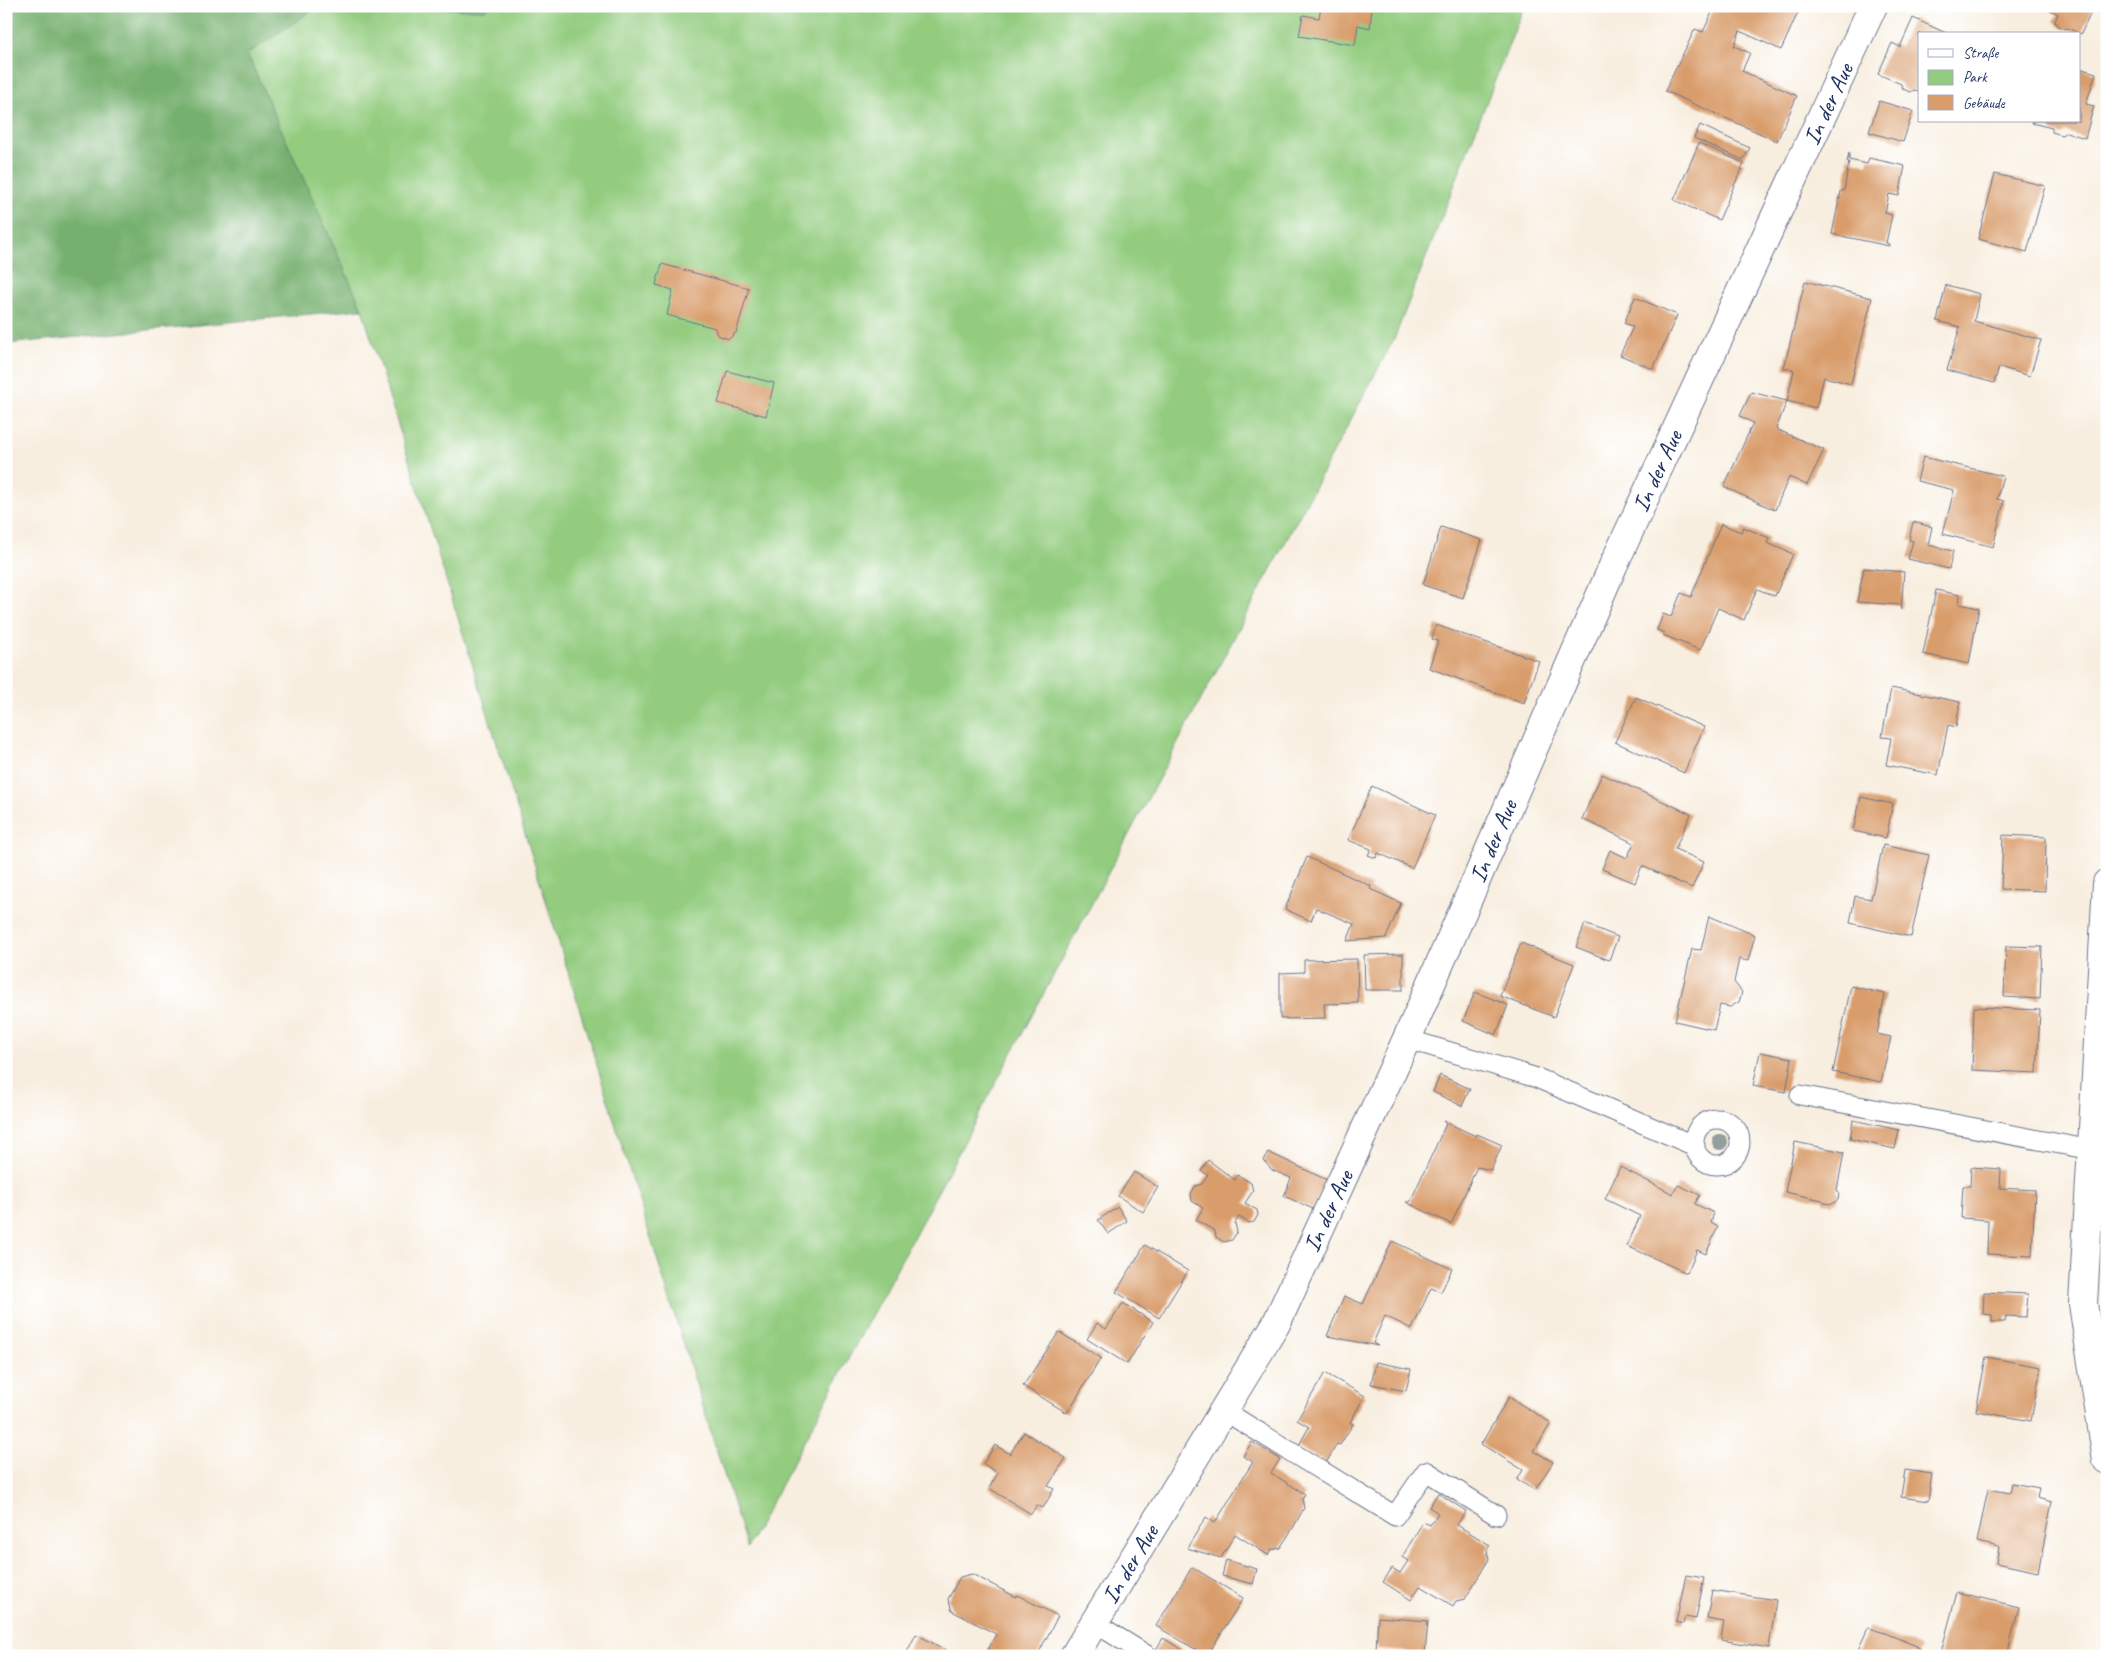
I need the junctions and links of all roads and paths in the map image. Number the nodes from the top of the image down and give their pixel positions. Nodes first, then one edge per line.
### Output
1 (1873, 6) edge
2 (2107, 883) edge
3 (1407, 1039) junction
4 (1800, 1096) dead end
5 (1694, 1146) dead end
6 (2092, 1150) junction
7 (1223, 1410) junction
8 (2107, 1460) edge
9 (1496, 1516) dead end
10 (1094, 1623) junction
11 (1074, 1656) edge
12 (1148, 1656) edge

1 - 3 street, In der Aue
2 - 6 street
3 - 5 lane
3 - 7 street, In der Aue
4 - 6 lane
6 - 8 street
7 - 9 lane
7 - 10 street, In der Aue
10 - 11 street, In der Aue
10 - 12 lane

